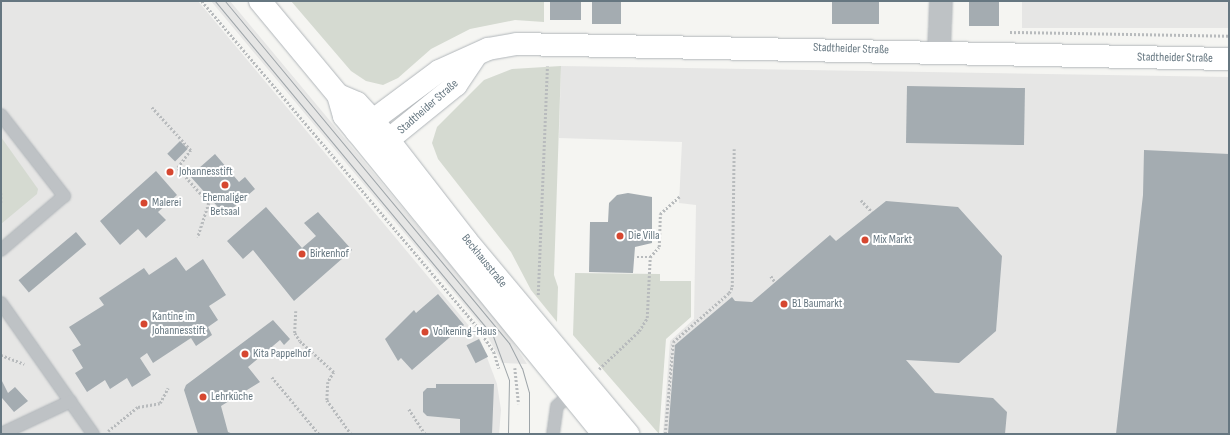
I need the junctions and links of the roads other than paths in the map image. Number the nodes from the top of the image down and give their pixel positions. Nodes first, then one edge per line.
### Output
1 (260, 1) edge
2 (941, 1) edge
3 (939, 51) junction
4 (476, 55) junction
5 (1229, 59) edge
6 (1, 115) edge
7 (365, 126) junction
8 (381, 147) junction
9 (1, 250) edge
10 (1, 303) edge
11 (578, 387) junction
12 (71, 401) junction
13 (1, 434) edge
14 (93, 434) edge
15 (553, 434) edge
16 (603, 434) edge
17 (628, 434) edge

1 - 7 street, Beckhausstraße
2 - 3 street
3 - 4 street, Stadtheider Straße
3 - 5 street, Stadtheider Straße
4 - 7 street, Stadtheider Straße
4 - 8 street, Stadtheider Straße
6 - 9 lane
7 - 8 street, Beckhausstraße
8 - 11 street, Beckhausstraße
8 - 11 street, Beckhausstraße
10 - 12 lane
11 - 15 lane
11 - 16 street, Beckhausstraße
11 - 17 street, Beckhausstraße
12 - 13 lane
12 - 14 lane

